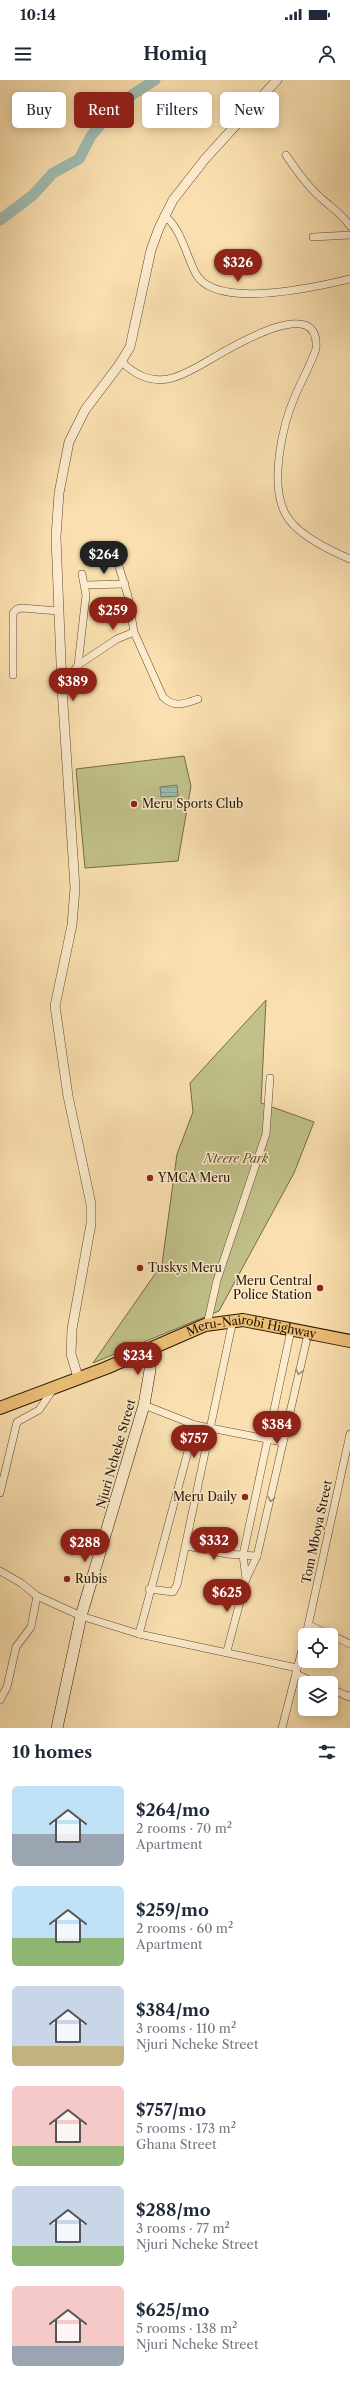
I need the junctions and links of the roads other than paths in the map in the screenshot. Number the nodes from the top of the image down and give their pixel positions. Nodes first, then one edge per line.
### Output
1 (277, 80) edge
2 (286, 155) dead end
3 (164, 216) junction
4 (350, 226) edge
5 (350, 235) edge
6 (313, 237) dead end
7 (350, 279) edge
8 (122, 362) junction
9 (116, 557) dead end
10 (350, 559) edge
11 (82, 574) dead end
12 (125, 584) junction
13 (85, 585) junction
14 (58, 611) junction
15 (134, 632) junction
16 (78, 665) junction
17 (13, 675) dead end
18 (62, 688) junction
19 (198, 700) dead end
20 (270, 1078) dead end
21 (233, 1320) junction
22 (207, 1325) junction
23 (291, 1330) junction
24 (308, 1334) junction
25 (350, 1341) edge
26 (150, 1348) junction
27 (78, 1377) junction
28 (54, 1388) junction
29 (144, 1405) junction
30 (0, 1408) edge
31 (195, 1425) junction
32 (210, 1429) junction
33 (350, 1434) edge
34 (268, 1439) junction
35 (282, 1442) junction
36 (347, 1465) edge
37 (0, 1493) edge
38 (187, 1546) junction
39 (243, 1555) junction
40 (257, 1556) junction
41 (0, 1571) edge
42 (246, 1579) junction
43 (149, 1589) junction
44 (37, 1596) junction
45 (81, 1616) junction
46 (309, 1625) junction
47 (308, 1628) edge
48 (316, 1628) edge
49 (139, 1634) junction
50 (338, 1638) edge
51 (350, 1644) edge
52 (227, 1651) junction
53 (298, 1664) edge
54 (296, 1671) junction
55 (304, 1676) edge
56 (338, 1692) edge
57 (350, 1696) edge
58 (0, 1700) edge
59 (284, 1727) edge
60 (56, 1728) edge

1 - 3 street
2 - 4 street
3 - 7 street
3 - 8 street
5 - 6 street
8 - 10 street
8 - 14 street
9 - 12 street
11 - 13 street
12 - 13 street
12 - 15 street
13 - 16 street
14 - 17 street
14 - 18 street
15 - 16 street
15 - 19 street
16 - 18 street
18 - 27 street
20 - 22 street
21 - 22 highway, Meru-Nairobi Highway
21 - 23 highway, Meru-Nairobi Highway
21 - 32 street
22 - 26 highway, Meru-Nairobi Highway
23 - 24 highway, Meru-Nairobi Highway
23 - 34 street
24 - 25 highway, Meru-Nairobi Highway
24 -> 35 street
26 - 27 highway, Meru-Nairobi Highway
26 - 29 main road, Njuri Ncheke Street
27 - 28 highway, Meru-Nairobi Highway
28 - 30 highway, Meru-Nairobi Highway
28 - 37 street
29 - 31 street
29 - 45 main road, Njuri Ncheke Street
31 - 32 street
31 - 43 street
32 - 34 street
32 - 38 street
33 - 36 street, Tom Mboya Street
34 - 35 street
34 - 39 street
35 -> 40 street
36 - 46 street, Tom Mboya Street
38 - 39 street
38 - 43 street
39 - 40 street
39 - 42 street
40 - 42 street
41 - 44 street
42 - 52 street
43 - 49 street
44 - 45 street
44 - 58 street
45 - 49 street
45 - 60 main road, Njuri Ncheke Street
46 - 47 street, Tom Mboya Street
46 - 48 street
49 - 52 street
50 - 51 street
52 - 54 street
53 - 54 street
54 - 55 street
54 - 59 street
56 - 57 street

